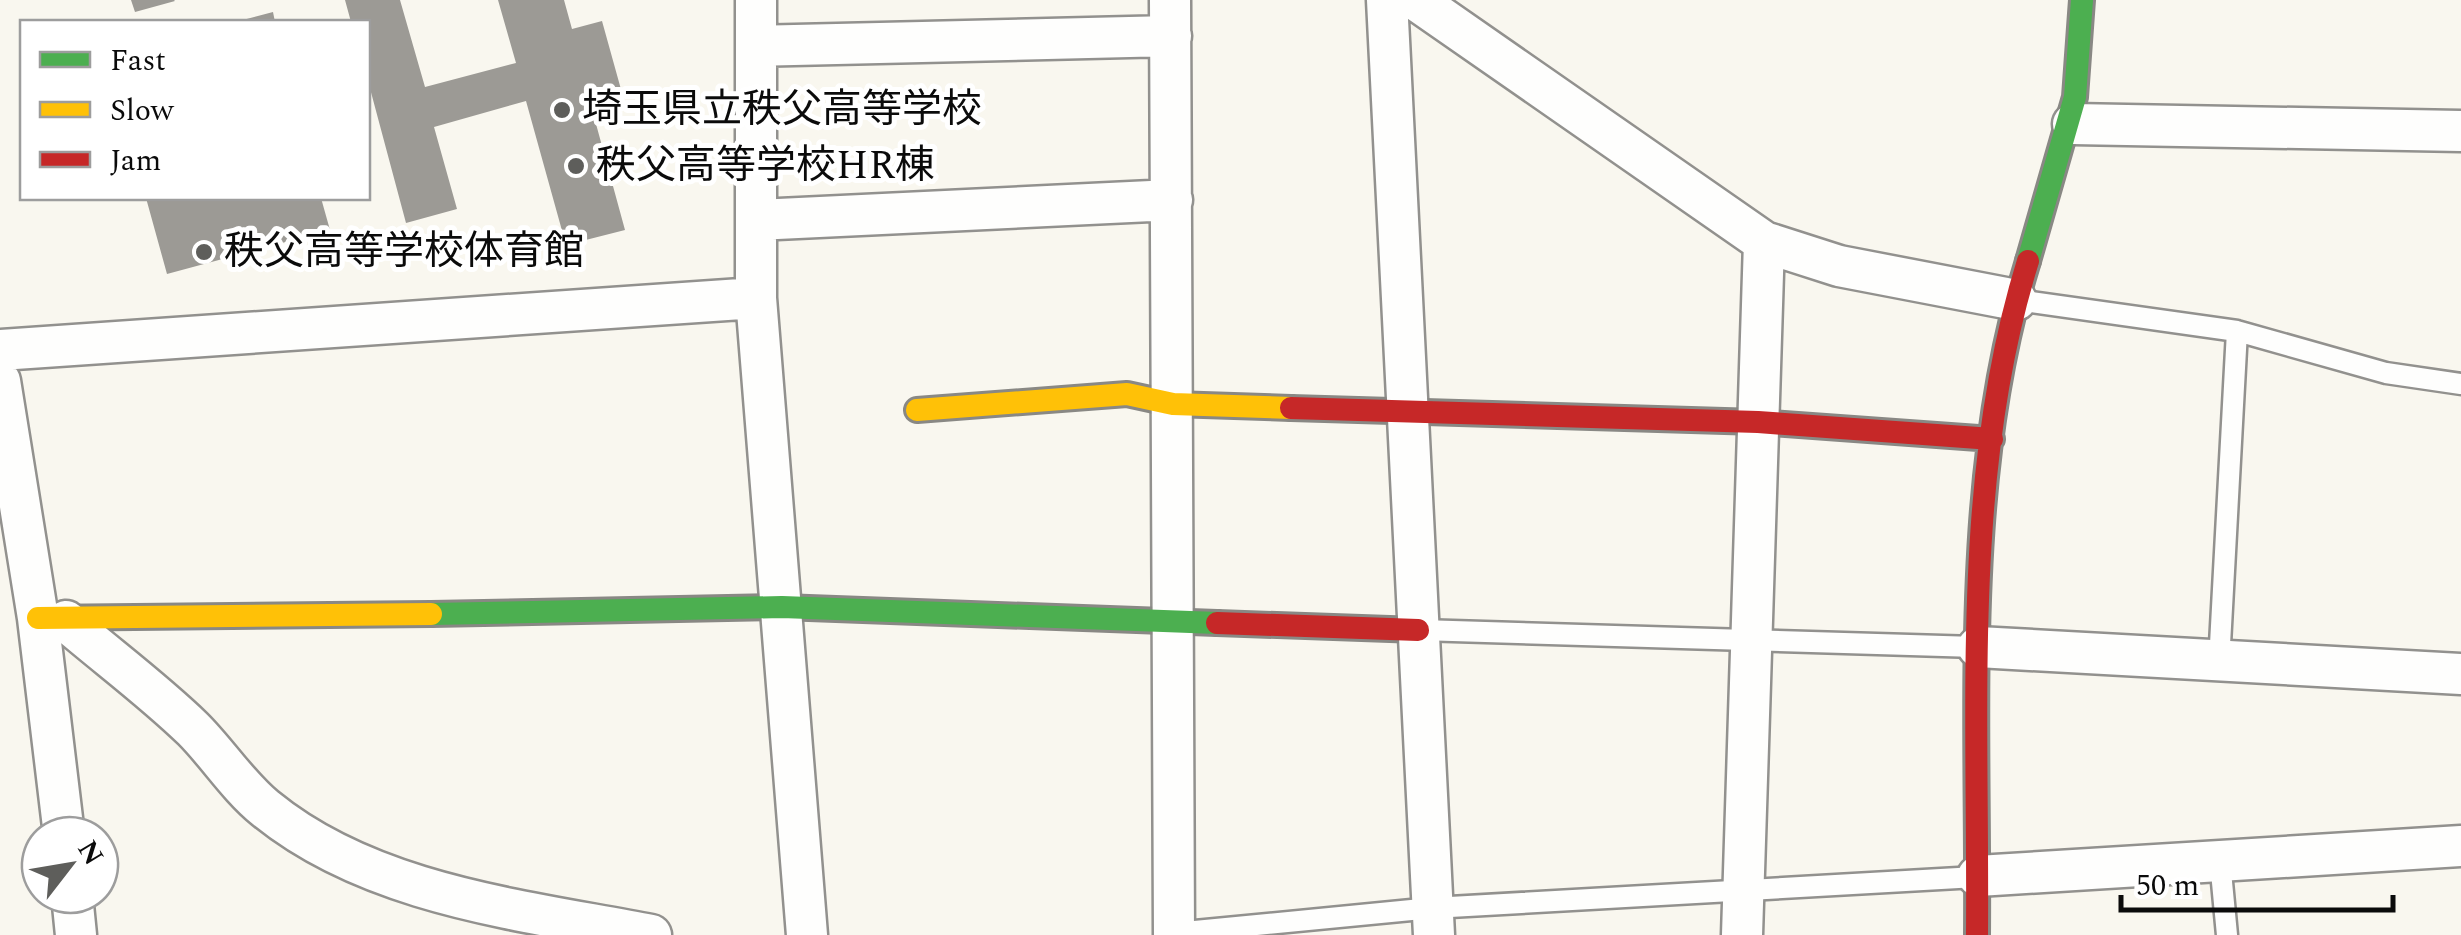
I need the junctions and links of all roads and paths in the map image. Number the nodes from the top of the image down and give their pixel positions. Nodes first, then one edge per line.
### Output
1 (756, 0) edge
2 (1387, 0) edge
3 (1416, 0) edge
4 (2082, 0) edge
5 (1171, 18) edge
6 (756, 46) junction
7 (2074, 124) junction
8 (2461, 131) edge
9 (1172, 200) junction
10 (756, 220) junction
11 (1764, 242) junction
12 (756, 298) junction
13 (2016, 300) junction
14 (2237, 331) junction
15 (0, 350) edge
16 (0, 381) edge
17 (2461, 384) edge
18 (1173, 404) junction
19 (1408, 409) junction
20 (917, 410) dead end
21 (1758, 422) junction
22 (1992, 439) junction
23 (782, 607) junction
24 (1170, 619) junction
25 (52, 620) junction
26 (1418, 630) junction
27 (1750, 640) junction
28 (1978, 647) junction
29 (2218, 663) junction
30 (2461, 674) edge
31 (63, 815) edge
32 (2461, 846) edge
33 (2220, 861) junction
34 (1978, 876) junction
35 (1742, 892) junction
36 (473, 917) edge
37 (1433, 921) edge
38 (1174, 934) edge
39 (651, 935) edge
40 (807, 935) edge
41 (1742, 935) edge
42 (1978, 935) edge
43 (2227, 935) edge

1 - 6 street
2 - 19 street
3 - 11 street
4 - 7 street
5 - 6 street
5 - 9 street
6 - 10 street
7 - 8 street
7 - 13 street
9 - 10 street
9 - 18 street
10 - 12 street
11 - 13 street
11 - 21 street
12 - 15 street
12 - 23 street
13 - 14 lane
13 - 22 street
14 - 17 lane
14 - 29 lane
16 - 25 street
18 - 19 street
18 - 20 street
18 - 24 street
19 - 21 street
19 - 26 street
21 - 22 street
21 - 27 street
22 - 28 street
23 - 24 street
23 - 25 street
23 - 40 street
24 - 26 street
24 - 38 street
25 - 31 street
25 - 36 street
26 - 27 lane
26 - 37 street
27 - 28 lane
27 - 35 street
28 - 29 street
28 - 34 street
29 - 30 street
32 - 33 street
33 - 34 street
33 - 43 lane
34 - 35 lane
34 - 42 street
35 - 37 lane
35 - 41 street
36 - 39 street
37 - 38 lane

